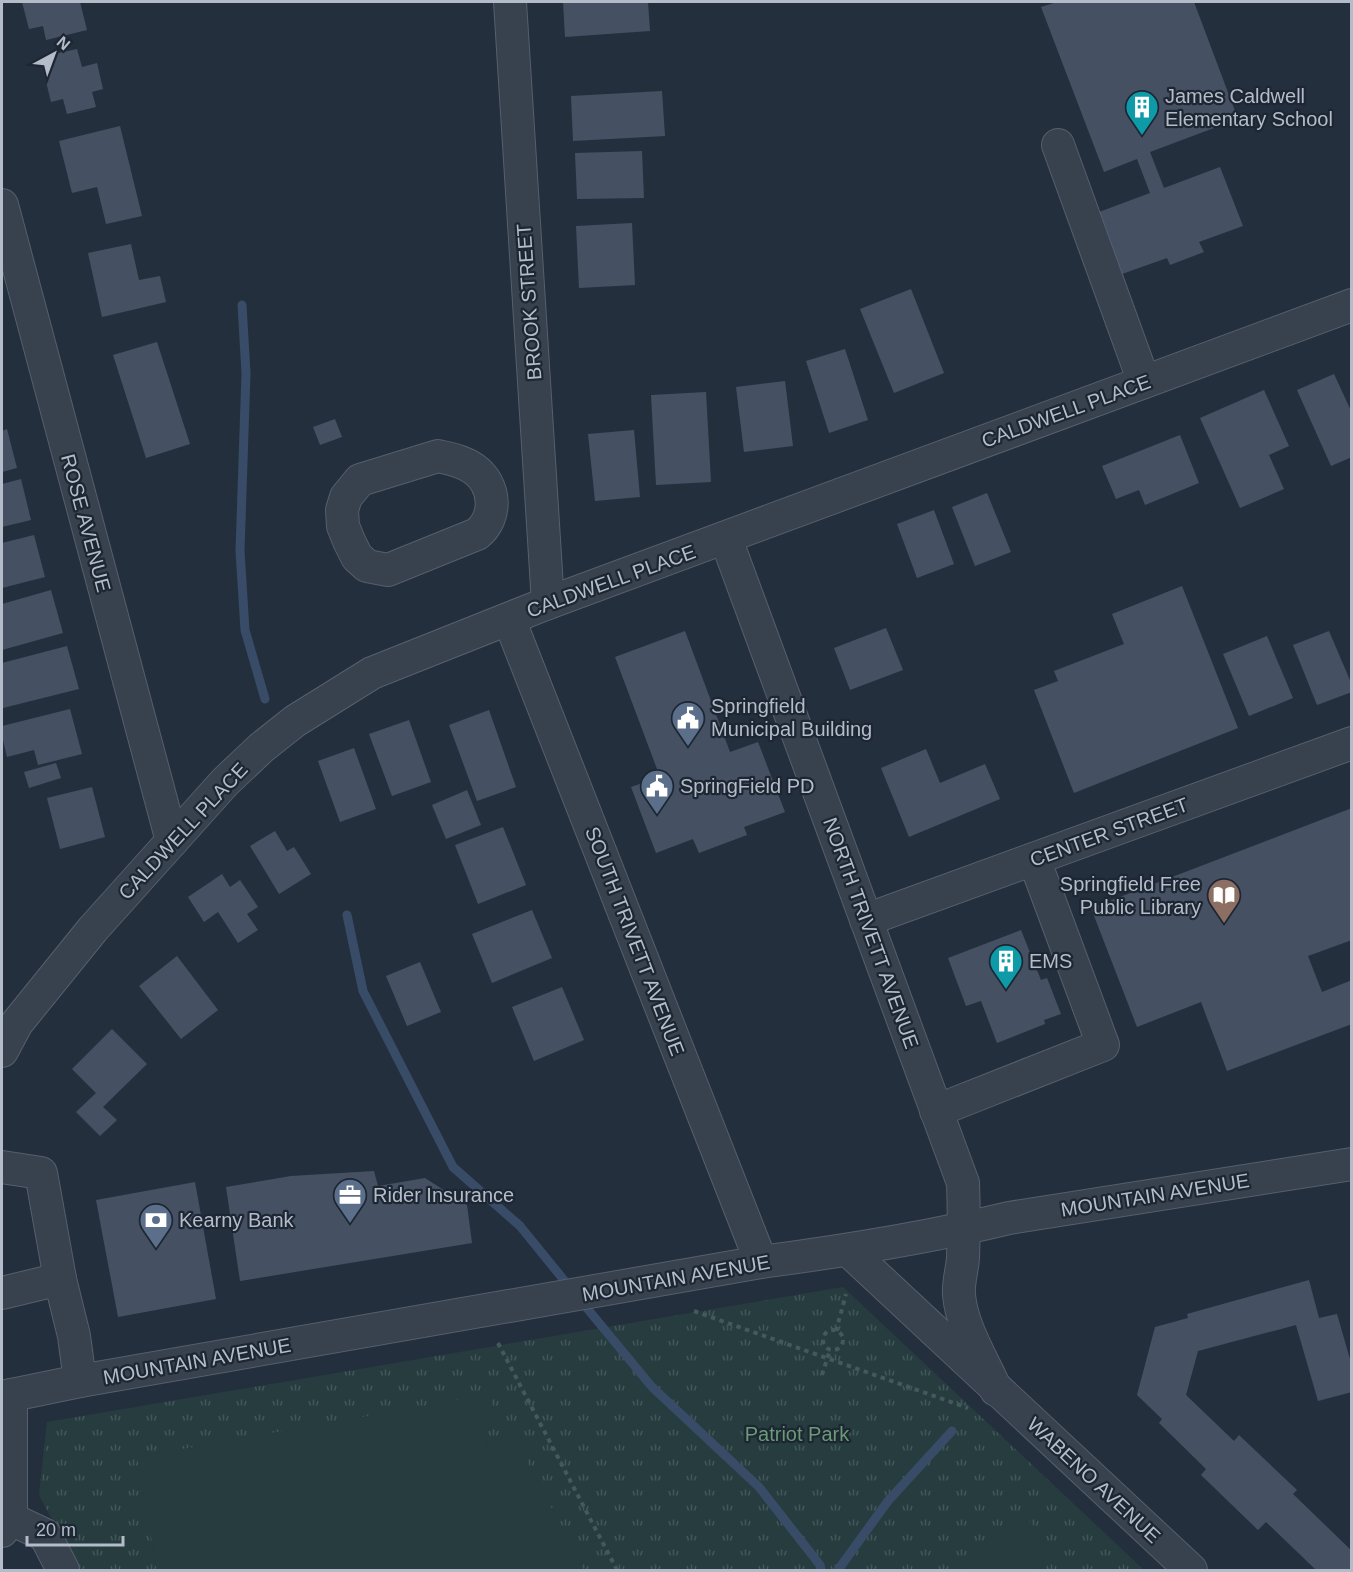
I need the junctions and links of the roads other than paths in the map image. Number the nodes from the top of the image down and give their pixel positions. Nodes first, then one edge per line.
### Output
1 (510, 2) edge
2 (1058, 145) dead end
3 (2, 205) edge
4 (1352, 305) edge
5 (1144, 382) junction
6 (540, 489) junction
7 (491, 494) junction
8 (726, 538) junction
9 (548, 603) junction
10 (509, 619) junction
11 (1352, 743) edge
12 (171, 841) junction
13 (1034, 859) junction
14 (866, 920) junction
15 (2, 1051) edge
16 (936, 1111) junction
17 (1352, 1164) edge
18 (2, 1167) edge
19 (964, 1229) junction
20 (848, 1250) junction
21 (761, 1262) junction
22 (60, 1279) junction
23 (2, 1293) edge
24 (80, 1381) junction
25 (6, 1396) edge
26 (985, 1400) junction
27 (6, 1525) edge
28 (63, 1570) edge
29 (1191, 1570) edge

1 - 6 street, BROOK STREET
2 - 5 street
3 - 12 street, ROSE AVENUE
4 - 5 street, CALDWELL PLACE
5 - 8 street, CALDWELL PLACE
6 - 7 street
6 - 9 street, BROOK STREET
7 - 7 street
8 - 9 street, CALDWELL PLACE
8 - 14 street, NORTH TRIVETT AVENUE
9 - 10 street, CALDWELL PLACE
10 - 12 street, CALDWELL PLACE
10 - 21 street, SOUTH TRIVETT AVENUE
11 - 13 street, CENTER STREET
12 - 15 street, CALDWELL PLACE
13 - 14 street, CENTER STREET
13 - 16 street
14 - 16 street, NORTH TRIVETT AVENUE
16 - 19 street, NORTH TRIVETT AVENUE
17 - 19 street, MOUNTAIN AVENUE
18 - 22 street
19 - 20 street, MOUNTAIN AVENUE
19 - 26 street, WABENO AVENUE
20 - 21 street, MOUNTAIN AVENUE
20 - 26 street, WABENO AVENUE
21 - 24 street, MOUNTAIN AVENUE
22 - 23 street
22 - 24 street
24 - 25 street, MOUNTAIN AVENUE
25 - 27 street
26 - 29 street, WABENO AVENUE
27 - 28 street

